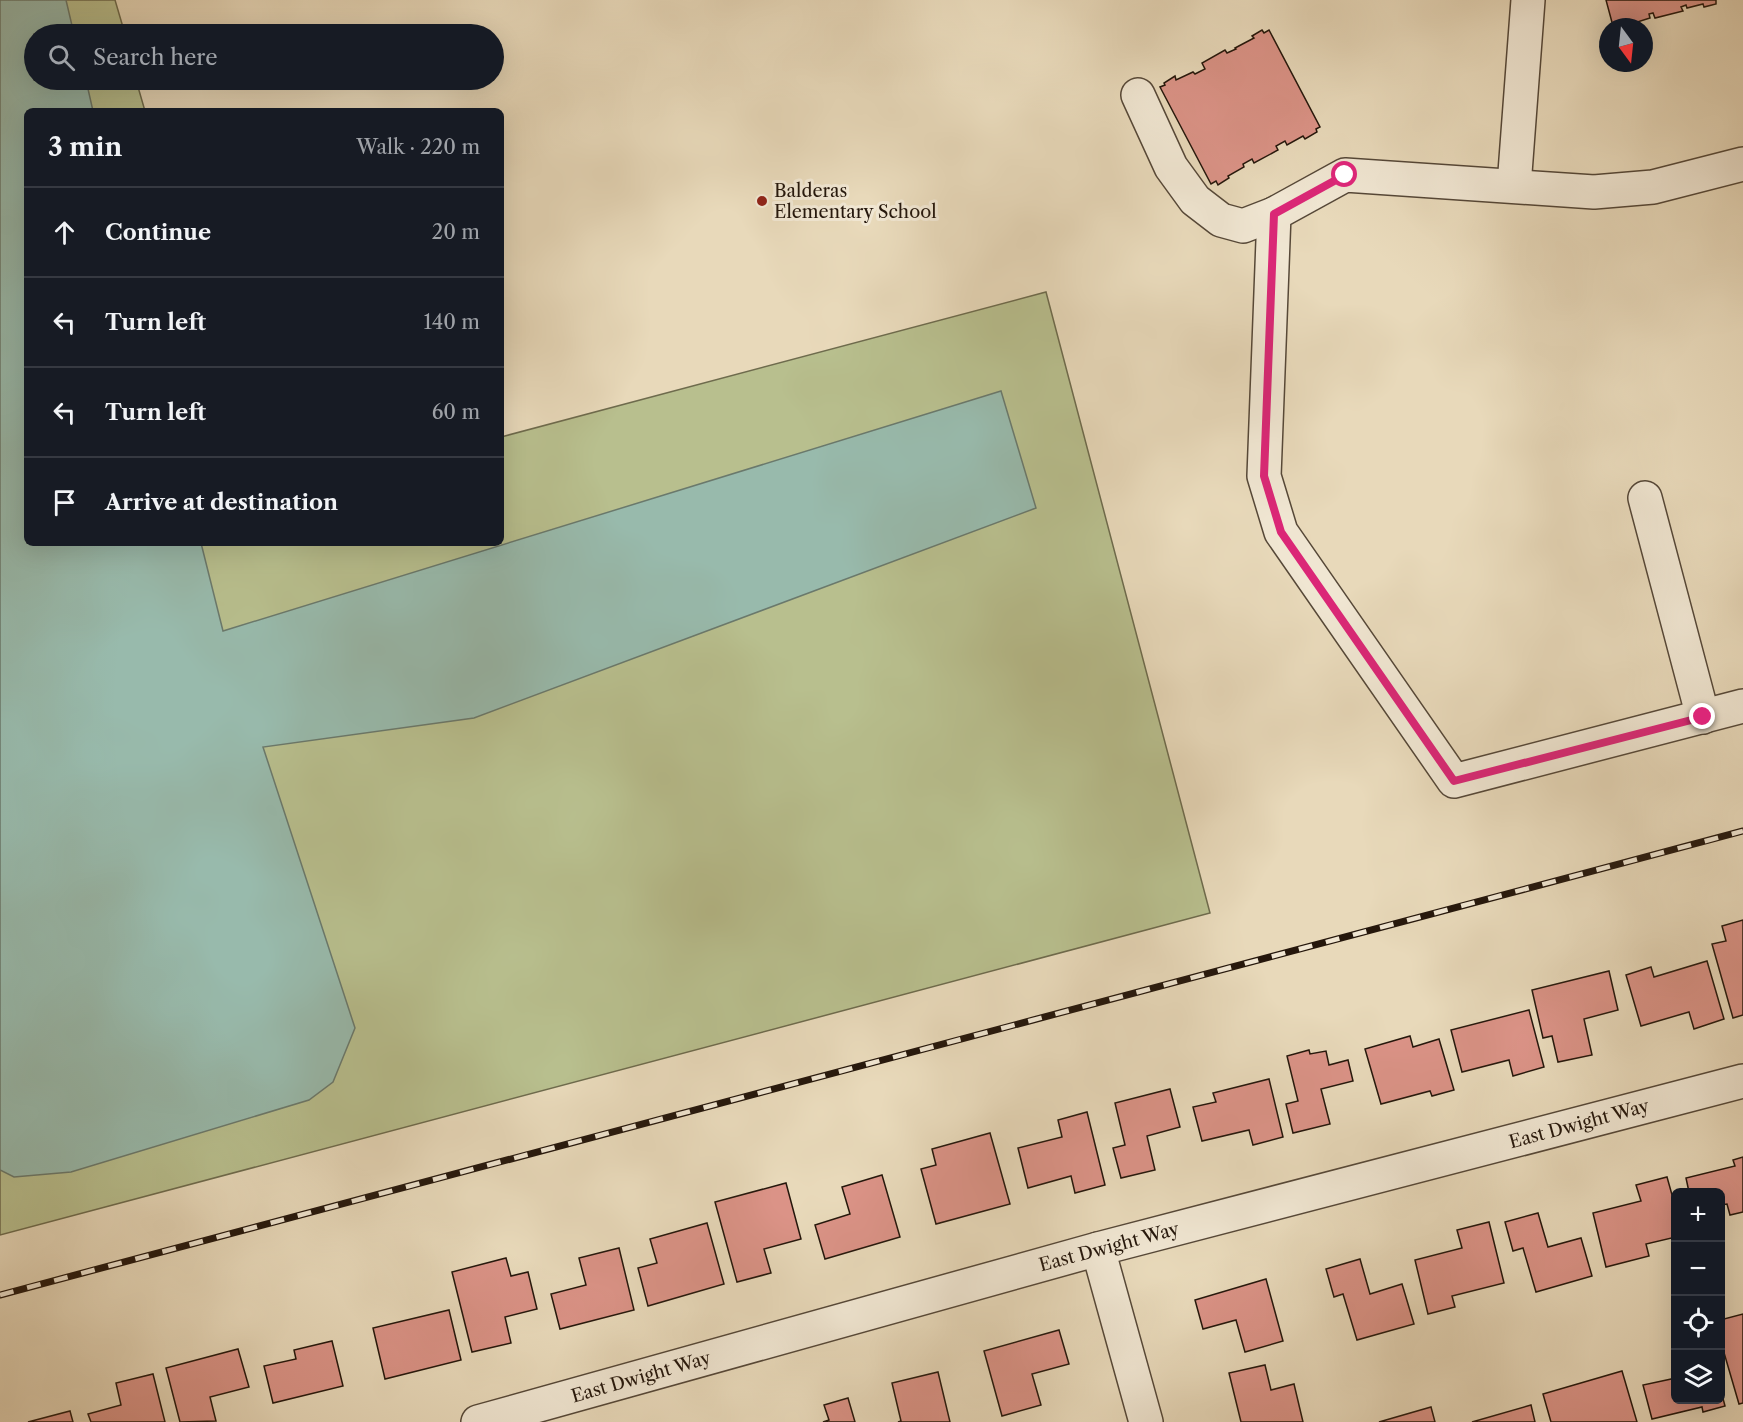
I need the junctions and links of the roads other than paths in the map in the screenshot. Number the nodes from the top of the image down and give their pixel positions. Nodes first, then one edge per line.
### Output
1 (1528, 0) edge
2 (1138, 95) dead end
3 (1743, 164) edge
4 (1514, 186) junction
5 (1274, 214) junction
6 (1645, 498) dead end
7 (1743, 706) edge
8 (1703, 717) junction
9 (1743, 1081) edge
10 (1098, 1250) junction
11 (478, 1422) edge
12 (1146, 1422) edge

1 - 4 street
2 - 5 street
3 - 4 street
4 - 5 street
5 - 8 street
6 - 8 street
7 - 8 street
9 - 10 street, East Dwight Way
10 - 11 street, East Dwight Way
10 - 12 street

